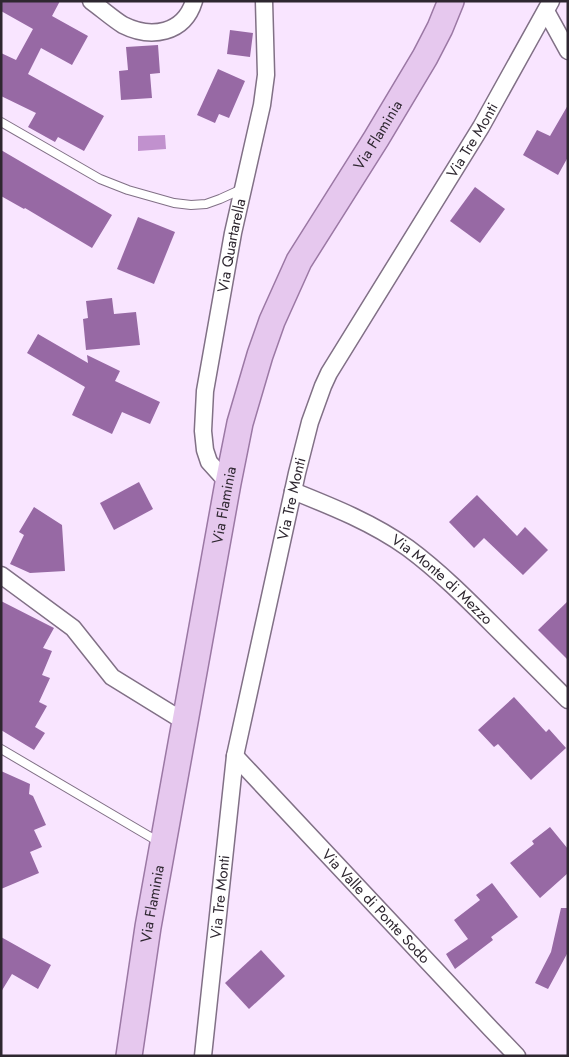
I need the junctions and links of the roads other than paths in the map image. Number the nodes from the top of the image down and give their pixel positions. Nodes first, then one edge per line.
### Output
1 (91, 1) edge
2 (194, 1) edge
3 (264, 1) edge
4 (451, 1) edge
5 (549, 6) edge
6 (568, 52) edge
7 (1, 122) edge
8 (243, 188) junction
9 (228, 483) junction
10 (293, 491) junction
11 (1, 575) edge
12 (568, 700) edge
13 (184, 722) junction
14 (1, 748) edge
15 (235, 756) junction
16 (162, 844) junction
17 (129, 1056) edge
18 (204, 1056) edge
19 (517, 1056) edge

1 - 2 street
3 - 8 street, Via Quartarella
4 - 9 main road, Via Flaminia
5 - 6 street
5 - 10 street, Via Tre Monti
7 - 8 lane
8 - 9 street, Via Quartarella
9 - 13 main road, Via Flaminia
10 - 12 street, Via Monte di Mezzo
10 - 15 street, Via Tre Monti
11 - 13 street
13 - 16 main road, Via Flaminia
14 - 16 lane
15 - 18 street, Via Tre Monti
15 - 19 street, Via Valle di Ponte Sodo
16 - 17 main road, Via Flaminia

